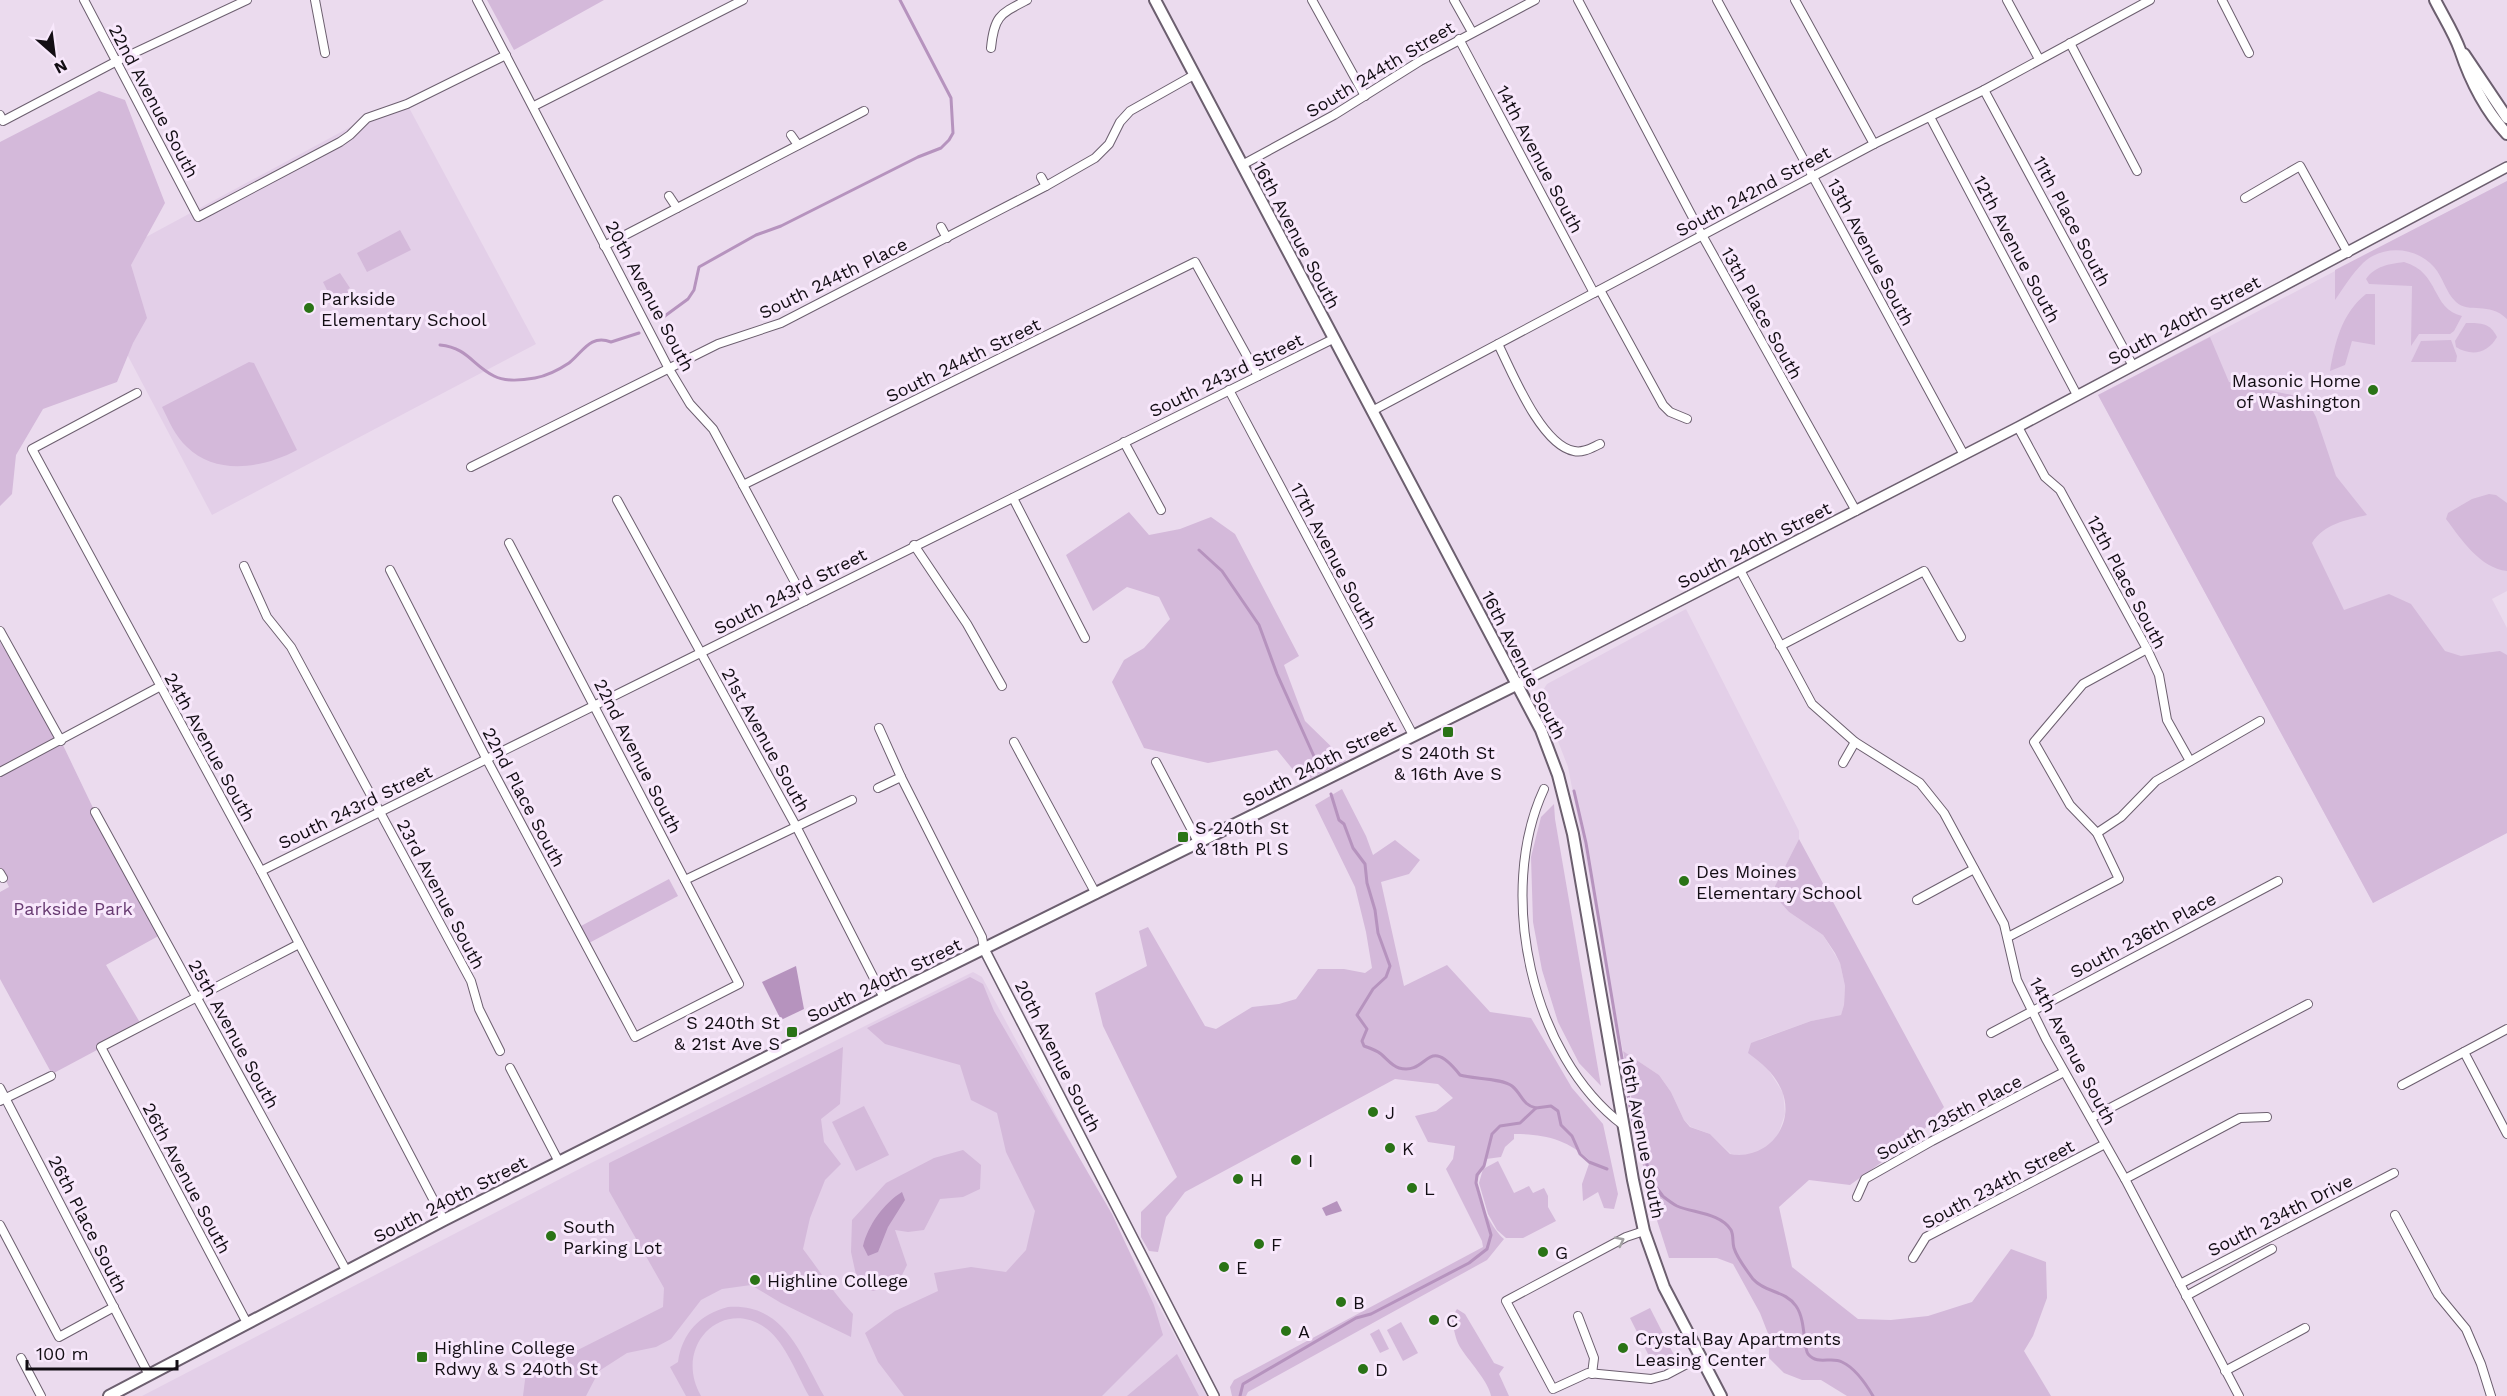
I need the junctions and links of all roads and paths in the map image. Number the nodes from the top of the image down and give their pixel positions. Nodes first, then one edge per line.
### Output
1 (84, 0) edge
2 (247, 0) edge
3 (315, 0) edge
4 (477, 0) edge
5 (743, 0) edge
6 (1027, 0) edge
7 (1155, 0) edge
8 (1312, 0) edge
9 (1454, 0) edge
10 (1535, 0) edge
11 (1578, 0) edge
12 (1717, 0) edge
13 (1794, 0) edge
14 (2007, 0) edge
15 (2150, 0) edge
16 (2222, 0) edge
17 (2435, 0) edge
18 (1473, 32) junction
19 (1459, 39) junction
20 (2070, 43) junction
21 (991, 48) dead end
22 (2460, 49) junction
23 (325, 52) dead end
24 (2249, 53) dead end
25 (506, 55) junction
26 (2039, 59) junction
27 (117, 61) junction
28 (1194, 75) junction
29 (1984, 90) junction
30 (1365, 96) junction
31 (534, 106) junction
32 (864, 111) dead end
33 (1930, 117) junction
34 (2507, 117) edge
35 (2, 118) edge
36 (2507, 134) edge
37 (791, 135) dead end
38 (1874, 144) junction
39 (798, 145) junction
40 (1242, 165) junction
41 (2507, 167) edge
42 (2137, 171) dead end
43 (1812, 176) junction
44 (1041, 177) dead end
45 (1046, 186) junction
46 (669, 196) dead end
47 (2245, 198) dead end
48 (677, 208) junction
49 (942, 227) dead end
50 (1702, 235) junction
51 (947, 238) junction
52 (604, 246) junction
53 (2348, 253) junction
54 (1597, 291) junction
55 (1333, 339) junction
56 (1498, 344) junction
57 (2133, 366) junction
58 (669, 369) junction
59 (1258, 376) junction
60 (1229, 390) junction
61 (137, 393) dead end
62 (2077, 395) junction
63 (1372, 411) junction
64 (1687, 419) dead end
65 (2018, 427) junction
66 (1124, 442) junction
67 (1600, 444) dead end
68 (1964, 455) junction
69 (471, 467) dead end
70 (743, 484) junction
71 (1012, 498) junction
72 (617, 500) dead end
73 (1161, 510) dead end
74 (1856, 511) junction
75 (508, 543) dead end
76 (914, 545) junction
77 (244, 566) dead end
78 (390, 570) dead end
79 (1740, 570) junction
80 (805, 601) junction
81 (0, 631) edge
82 (1961, 637) dead end
83 (1085, 638) dead end
84 (1780, 646) junction
85 (2147, 649) junction
86 (701, 652) junction
87 (1518, 684) junction
88 (1002, 686) dead end
89 (159, 687) junction
90 (595, 706) junction
91 (2260, 721) dead end
92 (879, 728) dead end
93 (1413, 735) junction
94 (61, 741) junction
95 (1014, 742) dead end
96 (1855, 742) junction
97 (486, 758) junction
98 (2190, 761) junction
99 (1156, 762) dead end
100 (1842, 763) dead end
101 (0, 772) edge
102 (901, 777) junction
103 (878, 788) dead end
104 (1544, 789) dead end
105 (852, 800) dead end
106 (95, 812) dead end
107 (381, 812) junction
108 (797, 828) junction
109 (2097, 833) junction
110 (1198, 842) junction
111 (1974, 869) junction
112 (261, 871) junction
113 (685, 880) junction
114 (2278, 881) dead end
115 (1096, 894) junction
116 (1917, 900) dead end
117 (2008, 937) junction
118 (299, 944) junction
119 (984, 949) junction
120 (739, 984) joint
121 (197, 998) junction
122 (884, 998) junction
123 (2308, 1004) dead end
124 (2033, 1010) junction
125 (2507, 1029) edge
126 (1991, 1033) dead end
127 (500, 1051) dead end
128 (2464, 1052) junction
129 (510, 1068) dead end
130 (2064, 1072) junction
131 (51, 1076) dead end
132 (2402, 1084) dead end
133 (0, 1088) edge
134 (3, 1100) edge
135 (2267, 1117) dead end
136 (2091, 1118) junction
137 (1623, 1125) junction
138 (2507, 1134) edge
139 (2105, 1144) junction
140 (559, 1162) junction
141 (2394, 1173) dead end
142 (2125, 1179) junction
143 (1857, 1197) dead end
144 (2395, 1215) dead end
145 (444, 1220) junction
146 (0, 1225) edge
147 (1644, 1232) junction
148 (2272, 1250) dead end
149 (1913, 1258) dead end
150 (346, 1270) junction
151 (2180, 1284) junction
152 (2186, 1296) junction
153 (114, 1308) junction
154 (1578, 1316) dead end
155 (247, 1323) junction
156 (2305, 1328) dead end
157 (1700, 1357) junction
158 (21, 1358) dead end
159 (2225, 1371) junction
160 (1592, 1374) junction
161 (149, 1375) junction
162 (41, 1396) edge
163 (110, 1396) edge
164 (1214, 1396) edge
165 (1721, 1396) edge
166 (2239, 1396) edge
167 (2491, 1396) edge

1 - 27 street, 22nd Avenue South
2 - 27 street
3 - 23 street
4 - 25 street, 20th Avenue South
5 - 31 street
6 - 21 street
7 - 28 main road, 16th Avenue South
8 - 30 street
9 - 18 street
10 - 18 street, South 244th Street
11 - 50 street, 13th Place South
12 - 43 street, 13th Avenue South
13 - 38 street
14 - 26 street
15 - 20 street, South 242nd Street
16 - 24 street
17 - 22 main road
18 - 19 street, South 244th Street
19 - 30 street, South 244th Street
19 - 54 street, 14th Avenue South
20 - 26 street, South 242nd Street
20 - 42 street
22 - 34 main road
22 - 36 main road
25 - 27 street, 22nd Avenue South
25 - 31 street, 20th Avenue South
26 - 29 street, South 242nd Street
27 - 35 street
28 - 40 main road, 16th Avenue South
28 - 45 street, South 244th Place
29 - 33 street, South 242nd Street
29 - 57 street, 11th Place South
30 - 40 street, South 244th Street
31 - 52 street, 20th Avenue South
32 - 39 street
33 - 38 street, South 242nd Street
33 - 62 street, 12th Avenue South
37 - 39 street
38 - 43 street, South 242nd Street
39 - 48 street
40 - 55 main road, 16th Avenue South
41 - 53 street, South 240th Street
43 - 50 street, South 242nd Street
43 - 68 street, 13th Avenue South
44 - 45 street
45 - 51 street, South 244th Place
46 - 48 street
47 - 53 street
48 - 52 street
49 - 51 street
50 - 54 street, South 242nd Street
50 - 74 street, 13th Place South
51 - 58 street, South 244th Place
52 - 58 street, 20th Avenue South
53 - 57 street, South 240th Street
54 - 56 street, South 242nd Street
54 - 64 street, 14th Avenue South
55 - 59 street, South 243rd Street
55 - 63 main road, 16th Avenue South
56 - 63 street, South 242nd Street
56 - 67 street
57 - 62 street, South 240th Street
58 - 69 street, South 244th Place
58 - 70 street, 20th Avenue South
59 - 60 street, South 243rd Street
59 - 70 street, South 244th Street
60 - 66 street, South 243rd Street
60 - 93 street, 17th Avenue South
61 - 89 street, 24th Avenue South
62 - 65 street, South 240th Street
63 - 87 main road, 16th Avenue South
65 - 68 street, South 240th Street
65 - 85 street, 12th Place South
66 - 71 street, South 243rd Street
66 - 73 street
68 - 74 street, South 240th Street
70 - 80 street, 20th Avenue South
71 - 76 street, South 243rd Street
71 - 83 street
72 - 86 street, 21st Avenue South
74 - 79 street, South 240th Street
75 - 90 street, 22nd Avenue South
76 - 80 street, South 243rd Street
76 - 88 street
77 - 107 street, 23rd Avenue South
78 - 97 street, 22nd Place South
79 - 84 street, 14th Avenue South
79 - 87 street, South 240th Street
80 - 86 street, South 243rd Street
81 - 94 street
82 - 84 street
84 - 96 street, 14th Avenue South
85 - 98 street, 12th Place South
85 - 109 street
86 - 90 street, South 243rd Street
86 - 108 street, 21st Avenue South
87 - 93 main road, South 240th Street
87 - 137 main road, 16th Avenue South
89 - 94 street
89 - 112 street, 24th Avenue South
90 - 97 street, South 243rd Street
90 - 113 street, 22nd Avenue South
91 - 98 street
92 - 102 street, 20th Avenue South
93 - 110 main road, South 240th Street
94 - 101 street
95 - 115 street
96 - 100 street
96 - 111 street, 14th Avenue South
97 - 107 street, South 243rd Street
97 - 120 street, 22nd Place South
98 - 109 street
99 - 110 street
102 - 103 street
102 - 119 street, 20th Avenue South
104 - 137 street
105 - 108 street
106 - 121 street, 25th Avenue South
107 - 112 street, South 243rd Street
107 - 127 street, 23rd Avenue South
108 - 113 street
108 - 122 street, 21st Avenue South
109 - 117 street
110 - 115 main road, South 240th Street
111 - 116 street
111 - 117 street, 14th Avenue South
112 - 118 street, 24th Avenue South
113 - 120 street, 22nd Avenue South
114 - 124 street, South 236th Place
115 - 119 main road, South 240th Street
117 - 124 street, 14th Avenue South
118 - 121 street
118 - 145 street, 24th Avenue South
119 - 122 main road, South 240th Street
119 - 164 street, 20th Avenue South
121 - 150 street, 25th Avenue South
121 - 155 street, 26th Avenue South
122 - 140 main road, South 240th Street
123 - 136 street
124 - 126 street, South 236th Place
124 - 130 street, 14th Avenue South
125 - 128 street
128 - 132 street
128 - 138 street
129 - 140 street
130 - 136 street, 14th Avenue South
130 - 143 street, South 235th Place
131 - 134 street
133 - 134 street, 26th Place South
134 - 153 street, 26th Place South
135 - 142 street
136 - 139 street, 14th Avenue South
137 - 147 main road, 16th Avenue South
139 - 142 street, 14th Avenue South
139 - 149 street, South 234th Street
140 - 145 main road, South 240th Street
141 - 151 street, South 234th Drive
142 - 151 street, 14th Avenue South
144 - 167 street
145 - 150 main road, South 240th Street
146 - 153 street
147 - 157 main road, 16th Avenue South
160 -> 147 street
148 - 152 street
150 - 155 main road, South 240th Street
151 - 152 street, 14th Avenue South
152 - 159 street, 14th Avenue South
153 - 161 street, 26th Place South
154 - 160 street
155 - 161 main road, South 240th Street
156 - 159 street
157 - 160 street
157 - 165 main road, 16th Avenue South
158 - 162 street
159 - 166 street, 14th Avenue South
161 - 163 main road, South 240th Street

